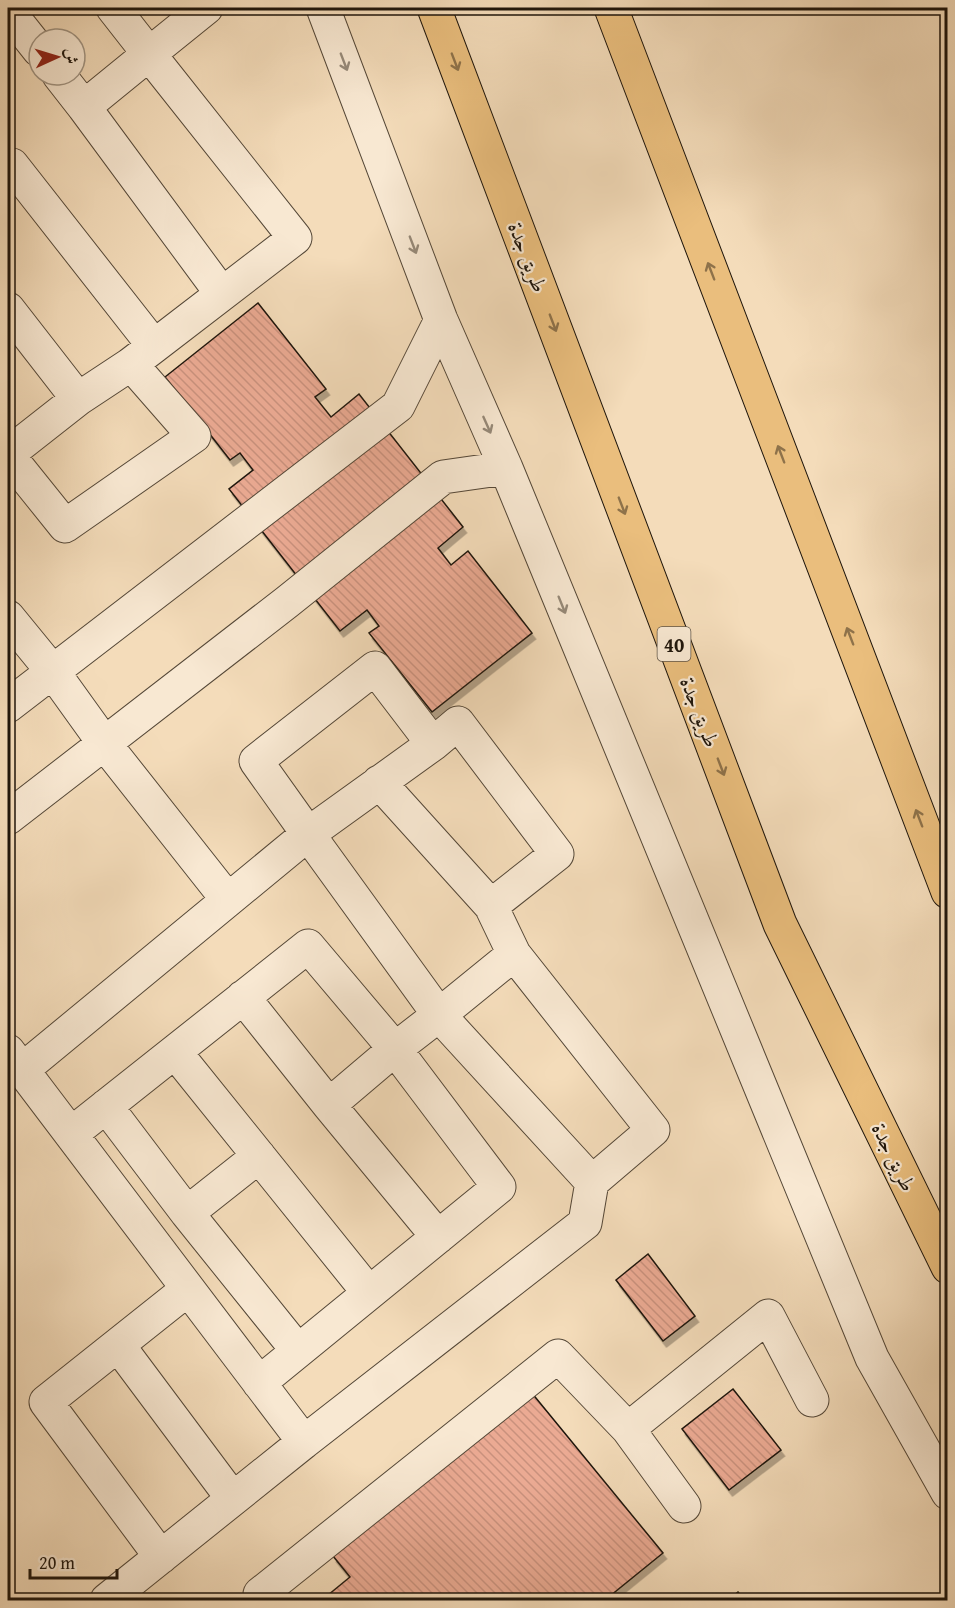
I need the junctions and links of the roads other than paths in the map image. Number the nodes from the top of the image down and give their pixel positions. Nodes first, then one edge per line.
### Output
1 (113, 8) edge
2 (206, 8) edge
3 (323, 8) edge
4 (434, 8) edge
5 (611, 8) edge
6 (8, 11) edge
7 (27, 35) edge
8 (149, 54) junction
9 (68, 87) edge
10 (84, 107) junction
11 (9, 164) edge
12 (222, 294) junction
13 (8, 309) edge
14 (441, 320) junction
15 (142, 355) junction
16 (78, 399) junction
17 (8, 454) edge
18 (506, 468) junction
19 (8, 618) edge
20 (53, 672) junction
21 (8, 706) edge
22 (104, 743) junction
23 (432, 744) junction
24 (379, 782) junction
25 (8, 818) edge
26 (308, 834) junction
27 (948, 892) edge
28 (228, 900) junction
29 (492, 906) junction
30 (514, 954) junction
31 (243, 997) junction
32 (439, 1015) junction
33 (395, 1049) junction
34 (175, 1052) junction
35 (15, 1060) edge
36 (329, 1105) junction
37 (106, 1106) junction
38 (71, 1134) junction
39 (259, 1156) junction
40 (592, 1182) junction
41 (187, 1213) junction
42 (438, 1238) junction
43 (948, 1267) edge
44 (188, 1289) junction
45 (369, 1293) junction
46 (118, 1345) junction
47 (298, 1352) junction
48 (259, 1383) junction
49 (812, 1400) dead end
50 (628, 1429) junction
51 (304, 1442) junction
52 (948, 1493) edge
53 (233, 1499) junction
54 (684, 1506) dead end
55 (161, 1557) junction
56 (259, 1598) edge
57 (107, 1600) edge

1 - 8 street
2 - 8 street
3 -> 14 street
4 -> 43 highway, طريق جدة / 40
27 -> 5 highway
6 - 7 street
8 - 10 street
8 - 12 street
9 - 10 street
10 - 12 street
11 - 15 street
12 - 15 street
13 - 16 street
14 -> 18 street
14 - 20 street
15 - 16 street
15 - 17 street
16 - 17 street
18 - 22 street
18 -> 52 street
19 - 20 street
20 - 21 street
20 - 22 street
22 - 25 street
22 - 28 street
23 - 24 street
23 - 26 street
23 - 29 street
24 - 26 street
24 - 29 street
26 - 28 street
26 - 32 street
28 - 35 street
29 - 30 street
30 - 32 street
30 - 40 street
31 - 33 street
31 - 34 street
31 - 36 street
32 - 33 street
32 - 40 street
33 - 36 street
33 - 42 street
34 - 37 street
34 - 39 street
35 - 38 street
36 - 42 street
37 - 38 street
37 - 41 street
38 - 44 street
39 - 41 street
39 - 45 street
40 - 51 street
41 - 47 street
42 - 45 street
44 - 46 street
44 - 48 street
45 - 47 street
46 - 53 street
46 - 55 street
47 - 48 street
48 - 51 street
49 - 50 street
50 - 54 street
50 - 56 street
51 - 53 street
53 - 55 street
55 - 57 street

